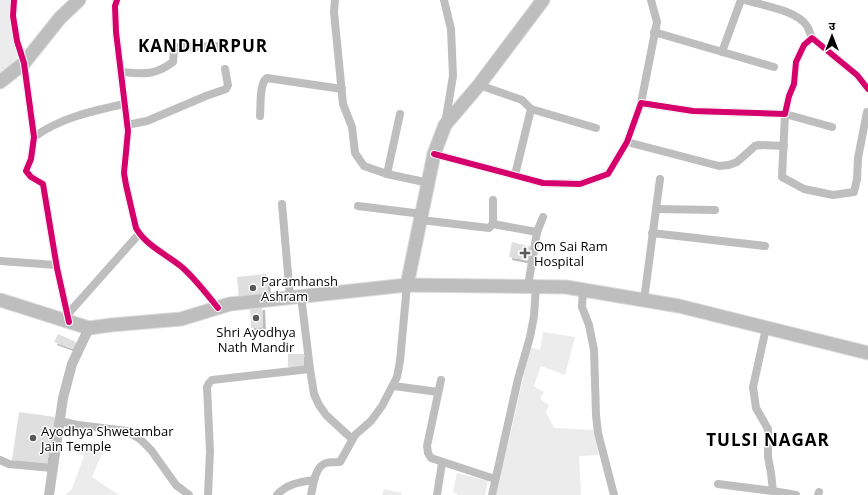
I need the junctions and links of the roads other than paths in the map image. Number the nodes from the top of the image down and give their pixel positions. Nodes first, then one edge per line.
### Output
1 (14, 0) edge
2 (79, 0) edge
3 (117, 0) edge
4 (335, 0) edge
5 (444, 0) edge
6 (543, 0) edge
7 (651, 0) edge
8 (743, 0) edge
9 (654, 32) junction
10 (812, 38) junction
11 (223, 46) dead end
12 (722, 52) junction
13 (24, 63) junction
14 (774, 67) dead end
15 (225, 69) dead end
16 (122, 72) junction
17 (0, 82) edge
18 (479, 85) junction
19 (342, 89) junction
20 (868, 89) edge
21 (641, 103) junction
22 (124, 104) junction
23 (531, 109) junction
24 (868, 112) edge
25 (400, 114) dead end
26 (786, 114) junction
27 (260, 116) dead end
28 (127, 125) junction
29 (445, 125) junction
30 (832, 127) dead end
31 (596, 128) dead end
32 (34, 137) junction
33 (627, 142) junction
34 (784, 146) junction
35 (434, 154) junction
36 (387, 174) junction
37 (515, 175) junction
38 (660, 179) dead end
39 (428, 183) junction
40 (493, 200) dead end
41 (282, 204) dead end
42 (358, 206) dead end
43 (656, 208) junction
44 (715, 210) dead end
45 (422, 217) junction
46 (543, 217) dead end
47 (493, 224) junction
48 (537, 232) junction
49 (652, 233) junction
50 (139, 234) junction
51 (765, 246) dead end
52 (0, 261) edge
53 (56, 265) junction
54 (408, 285) junction
55 (532, 286) junction
56 (583, 290) junction
57 (296, 296) junction
58 (0, 300) edge
59 (644, 300) junction
60 (218, 308) junction
61 (68, 318) junction
62 (89, 328) junction
63 (766, 328) junction
64 (868, 353) edge
65 (310, 369) junction
66 (441, 380) dead end
67 (394, 386) junction
68 (438, 392) junction
69 (59, 421) junction
70 (352, 439) junction
71 (0, 460) edge
72 (442, 463) junction
73 (52, 468) junction
74 (495, 479) junction
75 (313, 480) junction
76 (718, 484) dead end
77 (774, 491) junction
78 (48, 495) edge
79 (189, 495) edge
80 (208, 495) edge
81 (277, 495) edge
82 (311, 495) edge
83 (437, 495) edge
84 (492, 495) edge
85 (614, 495) edge
86 (796, 495) edge

1 - 13 street
2 - 13 main road
3 - 16 street
4 - 19 street
5 - 29 street
6 - 18 main road
7 - 9 street
8 - 10 street
8 - 12 street
9 - 12 street
9 - 21 street
10 - 20 street
10 - 26 street
11 - 16 street
12 - 14 street
13 - 17 main road
13 - 32 street
15 - 28 street
16 - 22 street
18 - 23 street
18 - 29 main road
19 - 27 street
19 - 36 street
21 - 26 street
21 - 33 street
22 - 28 street
22 - 32 street
23 - 31 street
23 - 37 street
24 - 34 street
25 - 36 street
26 - 30 street
26 - 34 street
28 - 50 street
29 - 35 main road
32 - 53 street
33 - 34 street
33 - 37 street
35 - 37 street
35 - 39 main road
36 - 39 street
38 - 43 street
39 - 45 main road
40 - 47 street
41 - 57 street
42 - 45 street
43 - 44 street
43 - 49 street
45 - 47 street
45 - 54 main road
46 - 48 street
47 - 48 street
48 - 55 street
49 - 51 street
49 - 59 street
50 - 60 street
50 - 61 street
52 - 53 street
53 - 61 street
54 - 55 main road
54 - 57 main road
54 - 67 street
55 - 56 main road
55 - 74 street
56 - 59 main road
56 - 85 street
57 - 60 main road
57 - 65 street
58 - 61 main road
59 - 63 main road
60 - 62 main road
61 - 62 main road
62 - 69 street
63 - 64 main road
63 - 77 street
65 - 70 street
65 - 80 street
66 - 68 street
67 - 68 street
67 - 70 street
68 - 72 street
69 - 73 street
69 - 79 street
70 - 75 street
71 - 73 street
72 - 74 street
72 - 83 street
73 - 78 street
74 - 84 street
75 - 81 street
75 - 82 street
76 - 77 street
77 - 86 street

